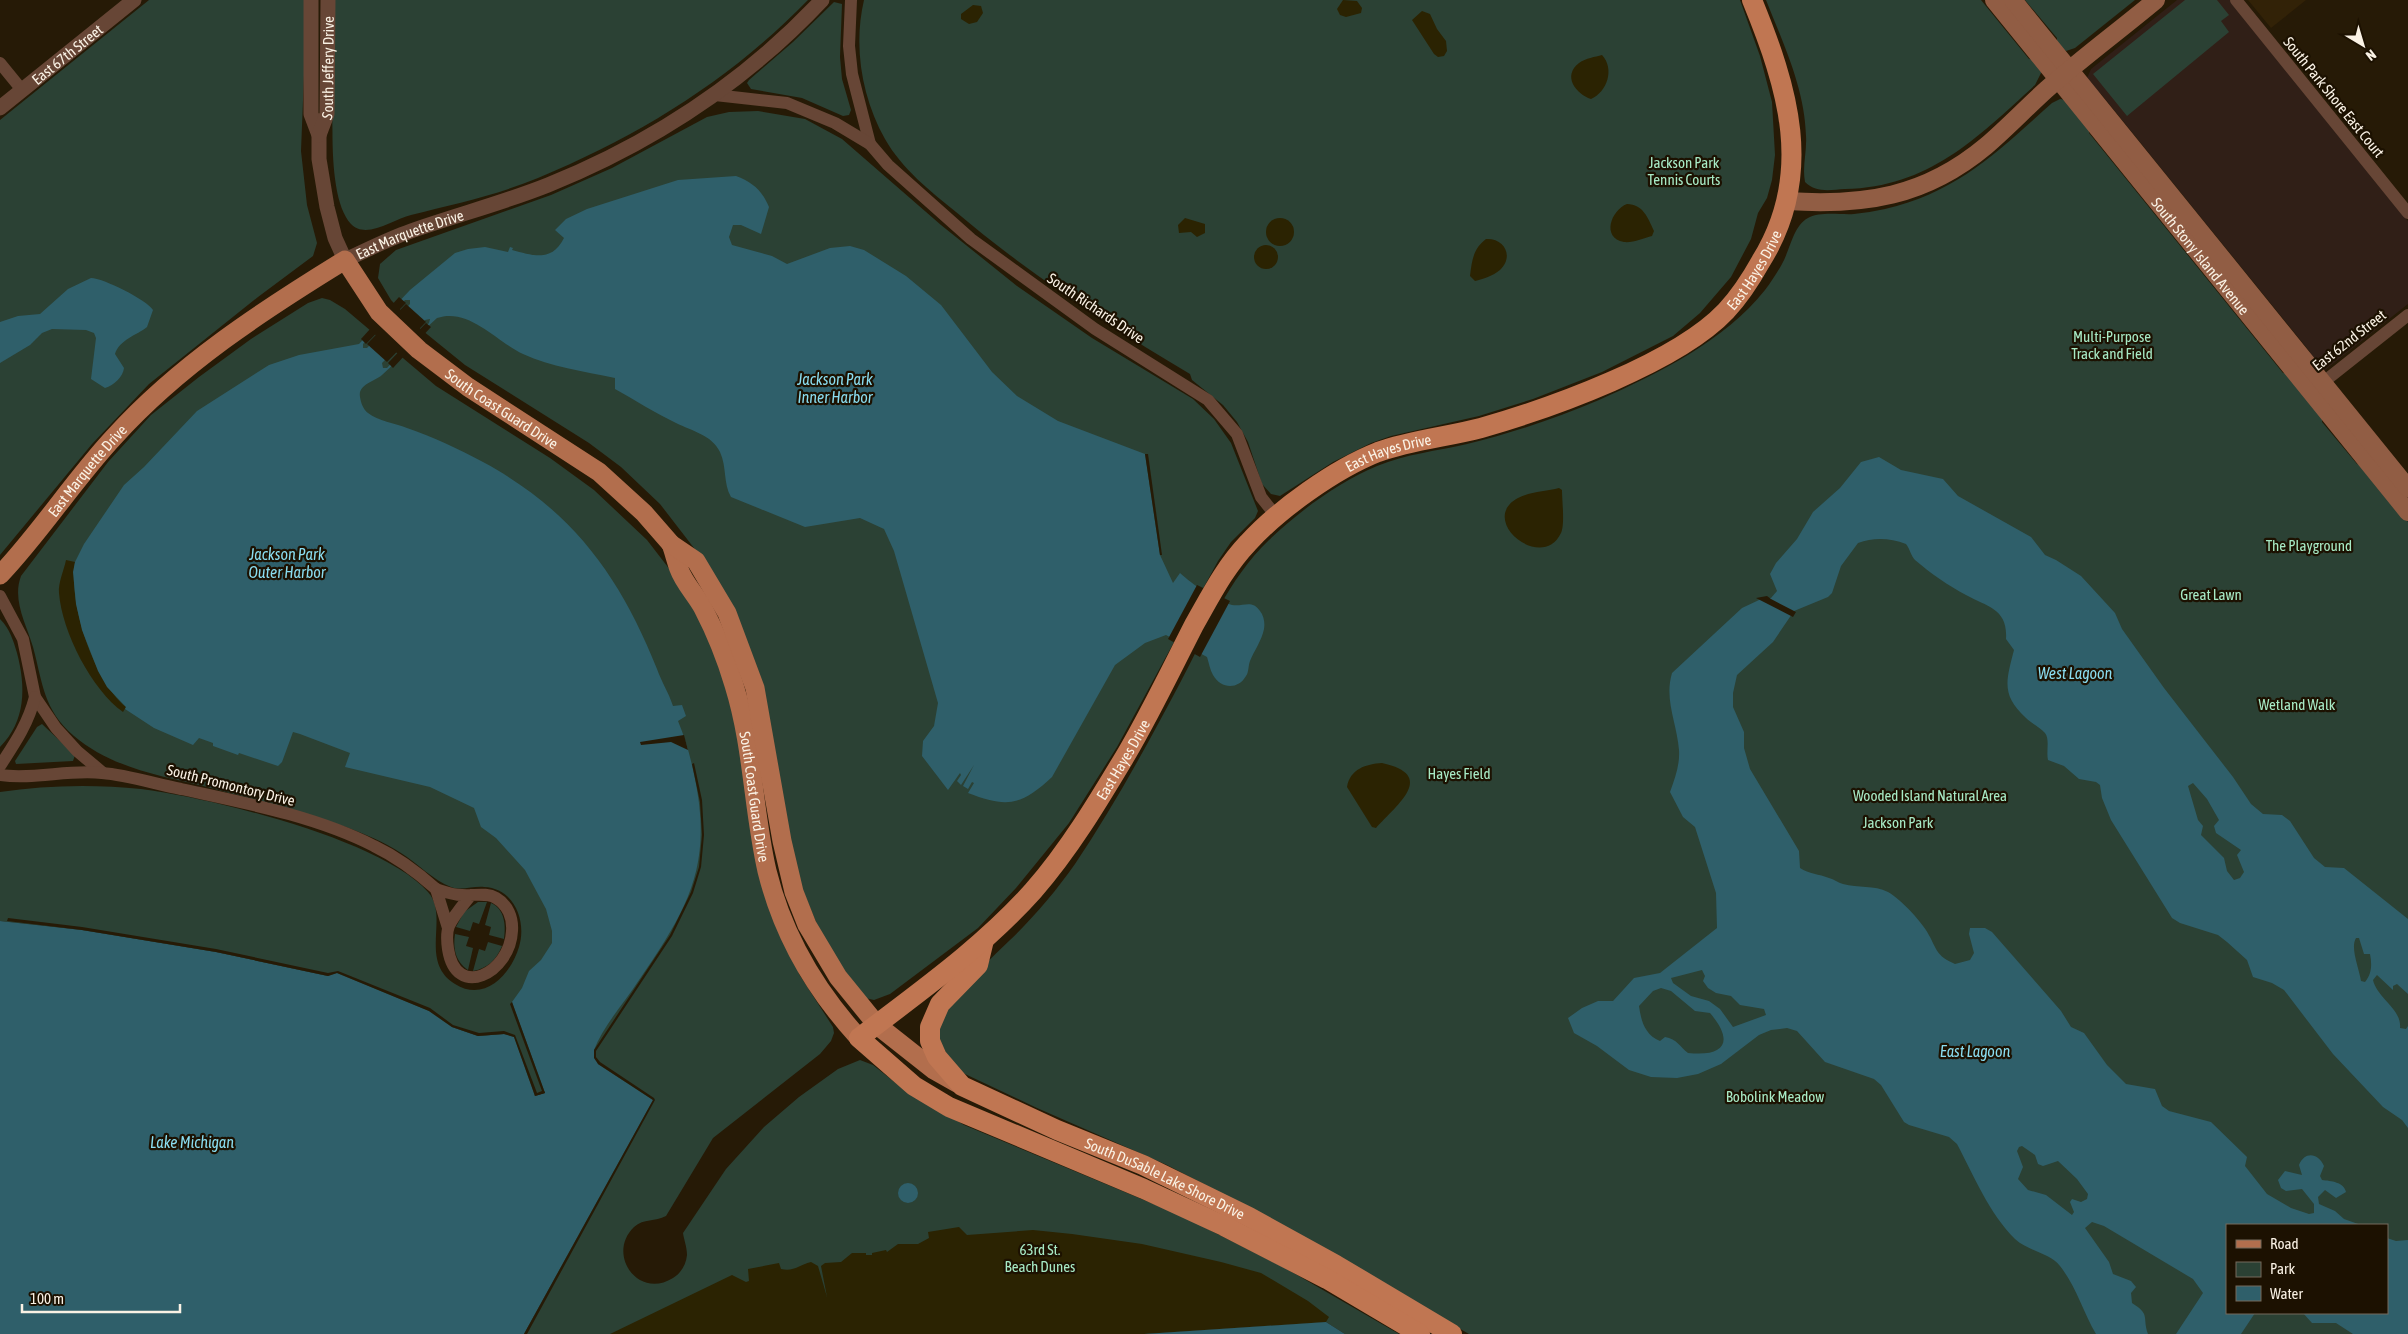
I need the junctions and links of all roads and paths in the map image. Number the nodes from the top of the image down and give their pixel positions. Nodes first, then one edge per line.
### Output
1 (134, 0) edge
2 (312, 0) edge
3 (328, 0) edge
4 (822, 0) edge
5 (851, 0) edge
6 (1752, 0) edge
7 (1994, 0) edge
8 (2013, 0) edge
9 (2156, 0) edge
10 (2236, 0) edge
11 (0, 63) edge
12 (2064, 74) junction
13 (22, 90) junction
14 (715, 95) junction
15 (0, 108) edge
16 (319, 135) junction
17 (870, 144) junction
18 (1787, 201) junction
19 (2408, 213) edge
20 (345, 260) junction
21 (2408, 315) edge
22 (2317, 387) junction
23 (2408, 488) edge
24 (2408, 512) edge
25 (1276, 516) junction
26 (672, 544) junction
27 (0, 575) edge
28 (0, 596) edge
29 (35, 697) junction
30 (0, 766) edge
31 (102, 772) junction
32 (0, 775) edge
33 (436, 888) junction
34 (471, 895) junction
35 (448, 928) junction
36 (984, 940) junction
37 (877, 1025) junction
38 (860, 1038) junction
39 (962, 1086) junction
40 (1420, 1334) edge
41 (1452, 1334) edge

1 - 13 street, East 67th Street
2 - 16 street, South Jeffery Drive
3 - 16 street, South Jeffery Drive
4 - 14 street, East Marquette Drive
5 - 17 street, South Richards Drive
6 - 18 highway, East Hayes Drive
7 - 12 main road, South Stony Island Avenue
8 - 12 main road, South Stony Island Avenue
9 - 12 main road
10 - 19 street, South Park Shore East Court
11 - 13 street
12 - 18 main road
12 - 22 main road, South Stony Island Avenue
13 - 15 street, East 67th Street
14 - 17 street, South Richards Drive
14 - 20 street, East Marquette Drive
16 - 20 street, South Jeffery Drive
17 - 25 street, South Richards Drive
18 - 25 highway, East Hayes Drive
20 - 26 main road, South Coast Guard Drive
20 - 27 main road, East Marquette Drive
21 - 22 street, East 62nd Street
22 - 23 main road, South Stony Island Avenue
22 - 24 main road, South Stony Island Avenue
25 - 36 highway, East Hayes Drive
26 - 37 main road, South Coast Guard Drive
26 - 38 main road, South Coast Guard Drive
28 - 29 street
29 - 30 street
29 - 31 street
31 - 32 street, South Promontory Drive
31 - 33 street, South Promontory Drive
33 - 34 street, South Promontory Drive
33 - 35 street, South Promontory Drive
34 - 35 street
34 - 35 street, South Promontory Drive
36 - 37 highway, East Hayes Drive
36 - 39 highway
37 - 38 highway, East Hayes Drive
37 - 39 main road, South DuSable Lake Shore Drive
38 - 40 highway, South DuSable Lake Shore Drive
39 - 41 highway, South DuSable Lake Shore Drive

